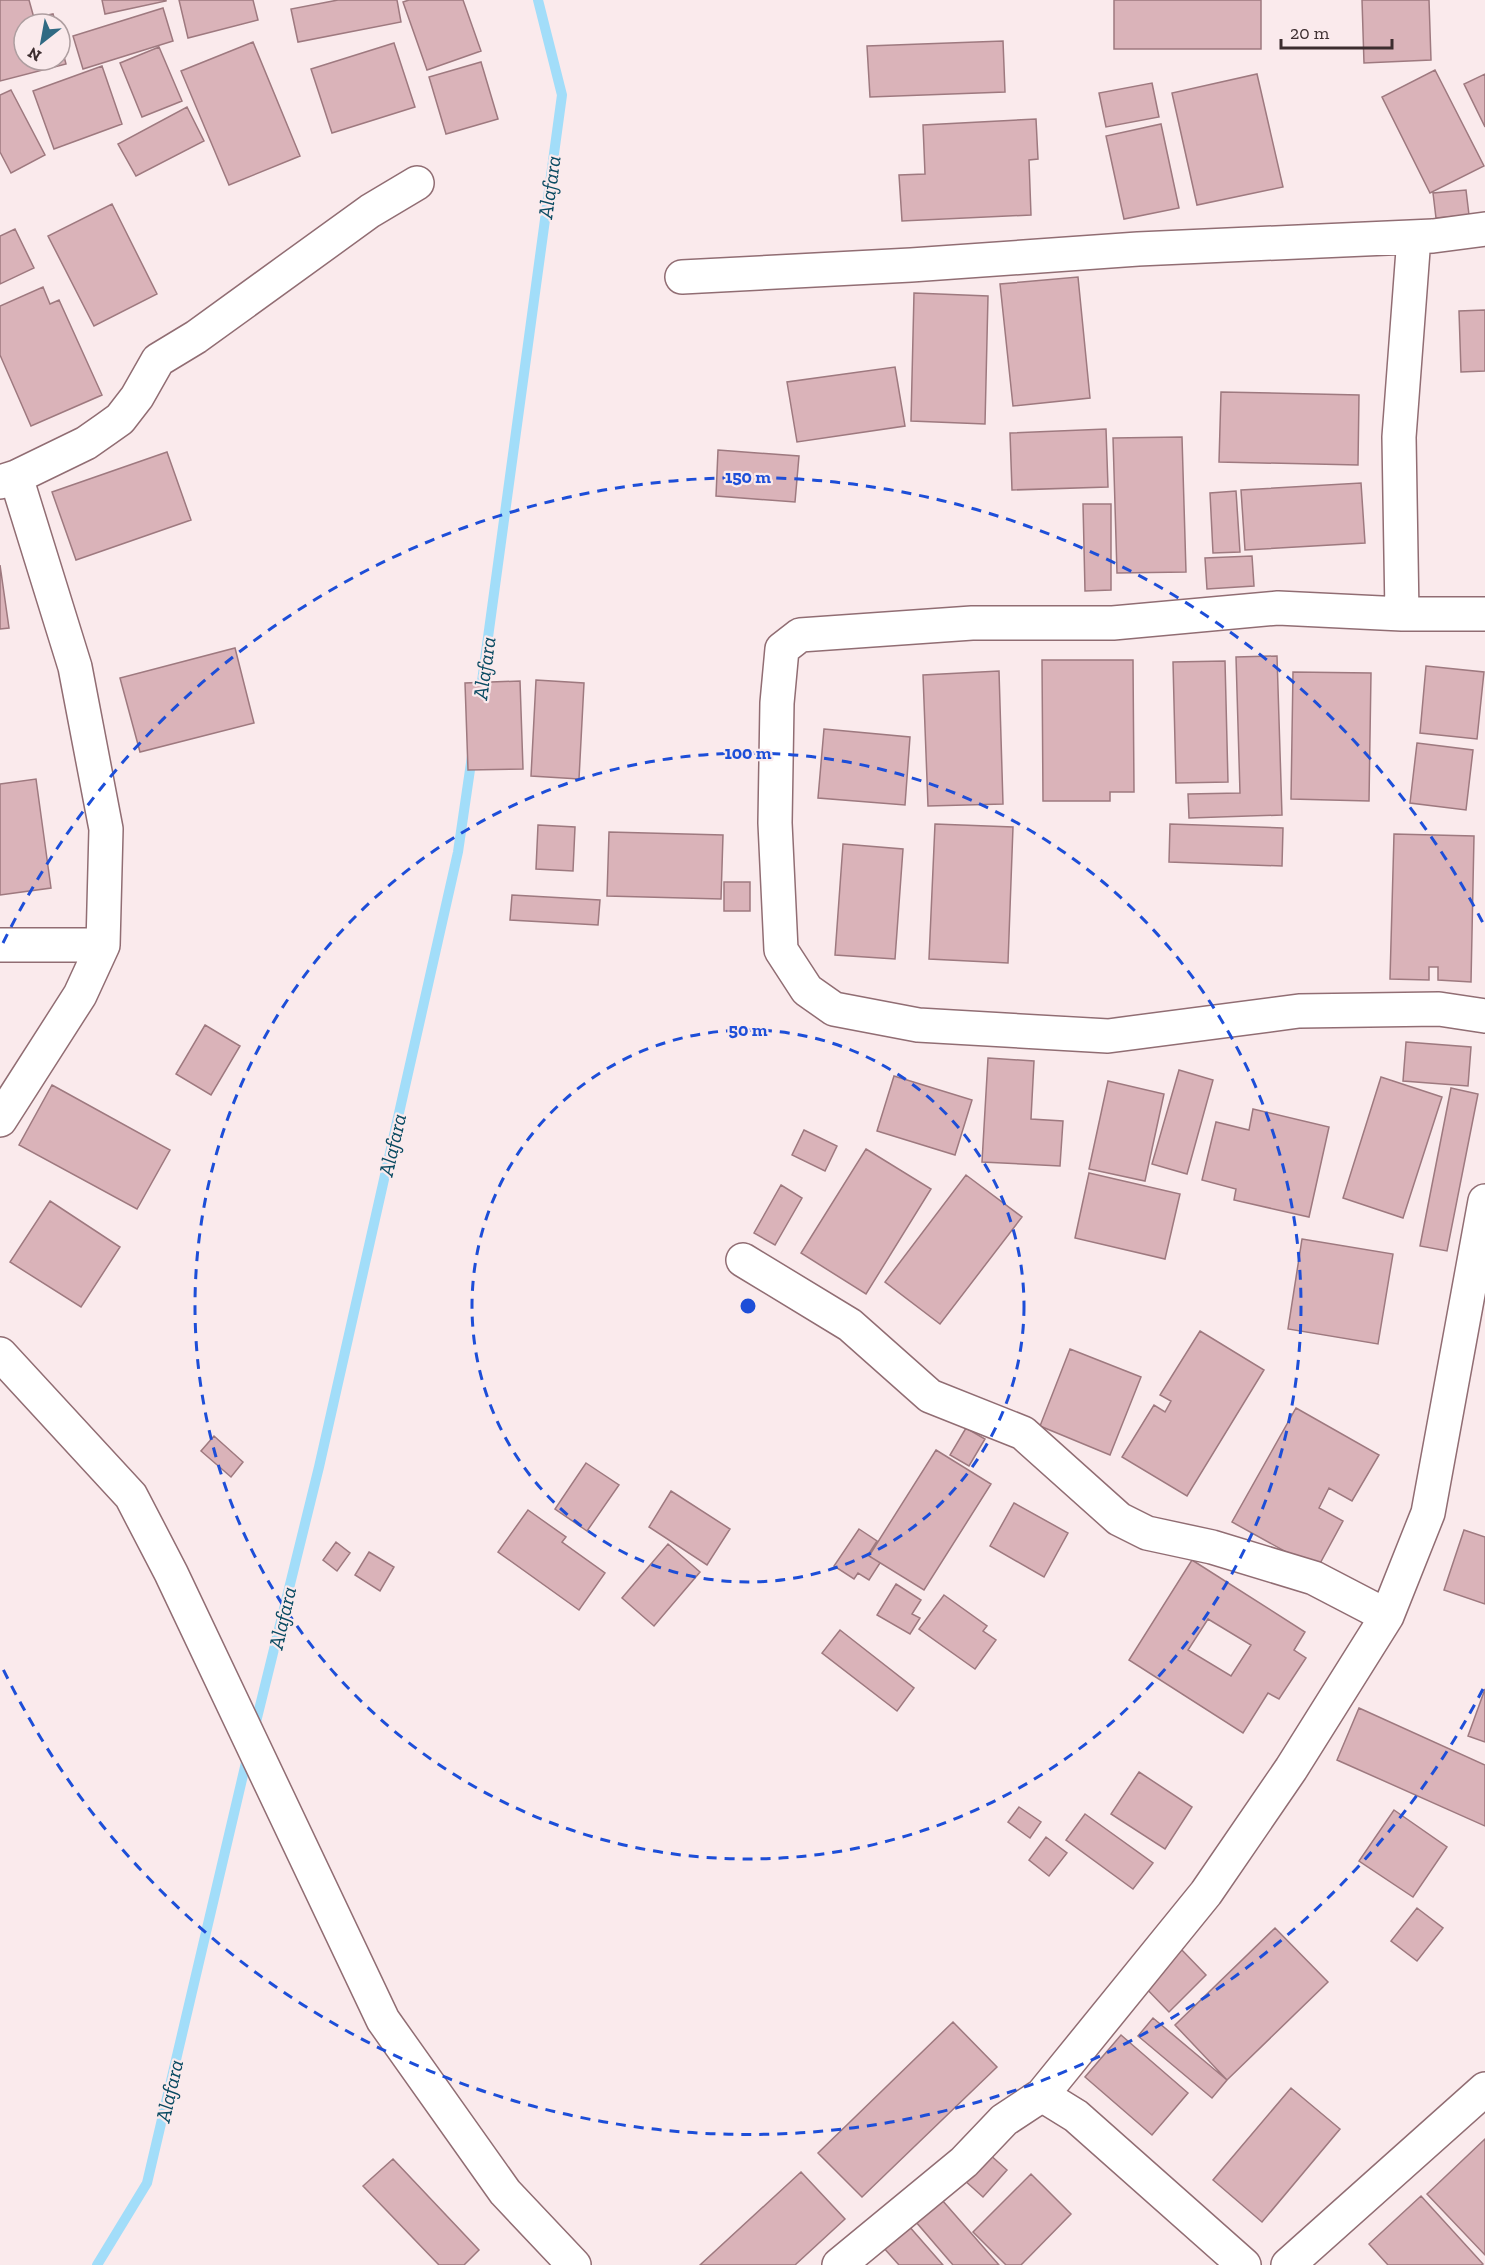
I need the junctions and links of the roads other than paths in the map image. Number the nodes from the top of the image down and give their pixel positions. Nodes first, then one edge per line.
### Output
1 (417, 183) dead end
2 (1485, 229) edge
3 (1414, 237) junction
4 (682, 277) dead end
5 (8, 479) edge
6 (1402, 614) junction
7 (1485, 614) edge
8 (0, 945) edge
9 (103, 945) junction
10 (1485, 1016) edge
11 (0, 1120) edge
12 (1485, 1202) edge
13 (743, 1260) dead end
14 (0, 1354) edge
15 (1387, 1616) junction
16 (1485, 2089) edge
17 (1042, 2095) junction
18 (574, 2265) edge
19 (838, 2265) edge
20 (1244, 2265) edge
21 (1288, 2265) edge

1 - 5 street
2 - 3 street
3 - 4 street
3 - 6 street
5 - 9 street
6 - 7 street
6 - 10 street
8 - 9 street
9 - 11 street
12 - 15 street
13 - 15 street
14 - 18 street
15 - 17 street
16 - 21 street
17 - 19 street
17 - 20 street

